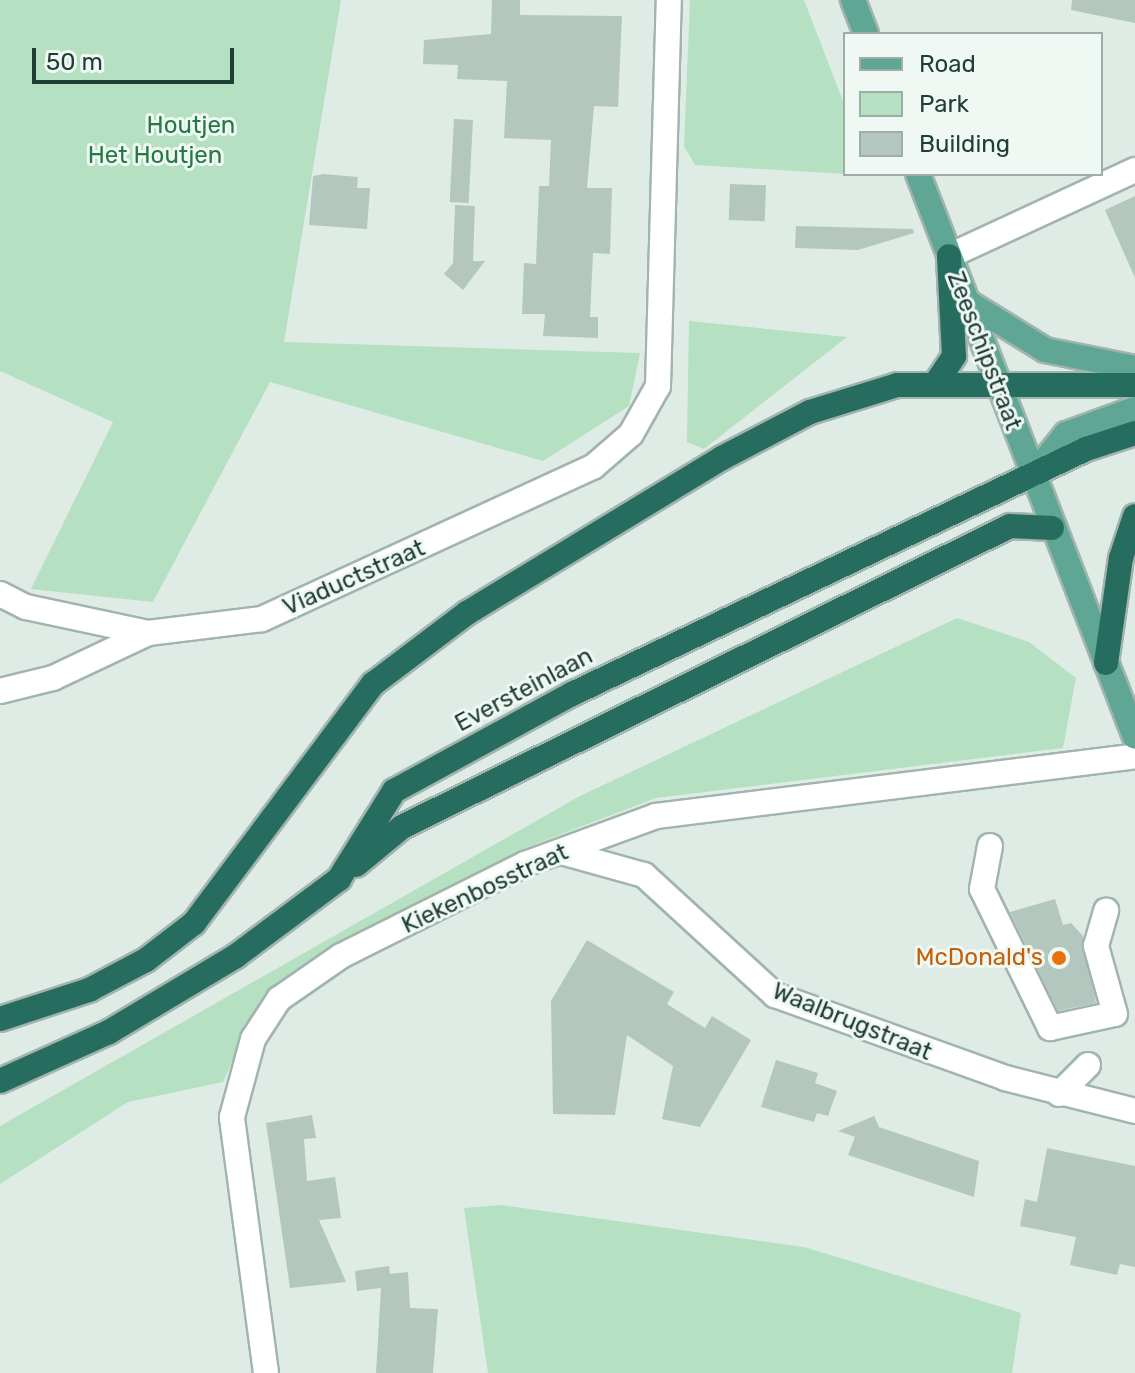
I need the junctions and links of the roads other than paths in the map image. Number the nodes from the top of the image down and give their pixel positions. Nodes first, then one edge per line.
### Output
1 (669, 0) edge
2 (853, 0) edge
3 (865, 32) edge
4 (1135, 170) edge
5 (919, 176) edge
6 (949, 256) junction
7 (964, 298) junction
8 (1135, 368) edge
9 (938, 380) junction
10 (995, 381) junction
11 (1135, 385) edge
12 (1135, 409) edge
13 (1135, 433) edge
14 (1032, 476) junction
15 (1135, 516) edge
16 (1052, 528) junction
17 (0, 594) edge
18 (148, 633) junction
19 (1106, 663) junction
20 (0, 691) edge
21 (1135, 737) edge
22 (1135, 756) edge
23 (990, 846) dead end
24 (561, 852) junction
25 (339, 879) junction
26 (1106, 910) dead end
27 (0, 1019) edge
28 (1088, 1065) dead end
29 (0, 1081) edge
30 (1059, 1094) junction
31 (1135, 1111) edge
32 (266, 1373) edge

1 - 18 street, Viaductstraat
2 - 3 main road
4 - 6 street
5 - 6 main road, Zeeschipstraat
6 - 7 main road, Zeeschipstraat
6 - 9 highway
7 - 8 main road
7 - 10 main road, Zeeschipstraat
9 - 10 highway
9 - 27 highway
10 - 11 highway
10 - 14 main road, Zeeschipstraat
12 - 14 main road
13 - 14 highway, Eversteinlaan
14 - 16 main road, Zeeschipstraat
14 - 25 highway, Eversteinlaan
15 - 19 highway
16 - 19 main road, Zeeschipstraat
16 - 25 highway
17 - 18 street, Viaductstraat
18 - 20 street
19 - 21 main road, Zeeschipstraat
22 - 24 street, Kiekenbosstraat
23 - 26 street
24 - 30 street, Waalbrugstraat
24 - 32 street, Kiekenbosstraat
25 - 29 highway, Eversteinlaan
28 - 30 street
30 - 31 street, Waalbrugstraat

